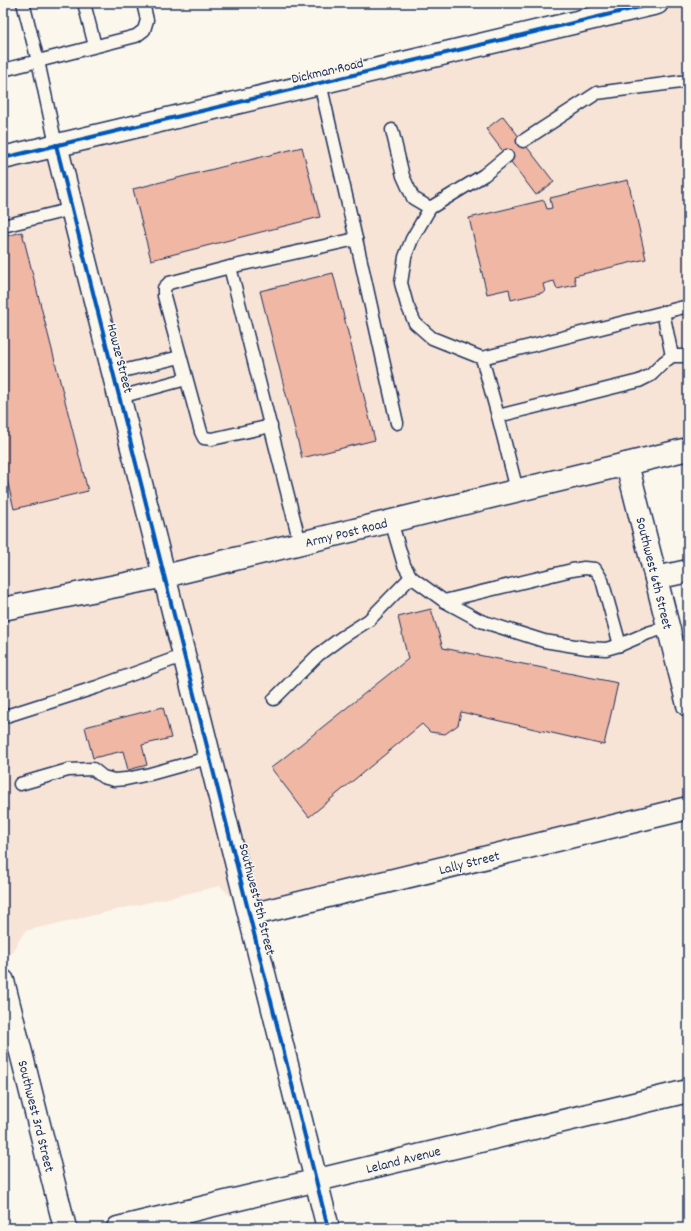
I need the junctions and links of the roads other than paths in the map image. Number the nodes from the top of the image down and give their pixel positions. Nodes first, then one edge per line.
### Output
1 (23, 3) edge
2 (84, 3) edge
3 (142, 3) edge
4 (656, 3) edge
5 (95, 46) junction
6 (38, 61) junction
7 (3, 70) edge
8 (688, 81) edge
9 (320, 83) junction
10 (392, 130) dead end
11 (523, 141) dead end
12 (56, 145) junction
13 (506, 156) dead end
14 (3, 158) edge
15 (430, 208) junction
16 (72, 209) junction
17 (3, 226) edge
18 (356, 238) junction
19 (230, 267) junction
20 (688, 306) edge
21 (663, 312) junction
22 (672, 356) junction
23 (688, 356) edge
24 (180, 357) junction
25 (482, 358) junction
26 (114, 373) junction
27 (186, 379) junction
28 (120, 398) junction
29 (498, 416) junction
30 (398, 423) dead end
31 (271, 426) junction
32 (688, 449) edge
33 (627, 464) junction
34 (517, 490) junction
35 (391, 521) junction
36 (300, 543) junction
37 (688, 571) edge
38 (165, 576) junction
39 (411, 577) junction
40 (656, 578) junction
41 (444, 601) junction
42 (3, 609) edge
43 (668, 626) junction
44 (620, 645) junction
45 (185, 655) junction
46 (274, 698) dead end
47 (688, 705) edge
48 (3, 717) edge
49 (211, 757) junction
50 (20, 784) dead end
51 (688, 808) edge
52 (250, 915) junction
53 (3, 981) edge
54 (688, 1091) edge
55 (317, 1180) junction
56 (65, 1228) edge
57 (118, 1228) edge
58 (328, 1228) edge

1 - 6 lane
2 - 5 lane
3 - 5 lane
4 - 9 street, Dickman Road
5 - 6 lane
6 - 7 lane
6 - 12 lane
8 - 11 lane
9 - 12 street, Dickman Road
9 - 18 lane
10 - 15 lane
12 - 14 street, Dickman Road
12 - 16 street, Howze Street
13 - 15 lane
15 - 25 lane
16 - 17 lane
16 - 26 street, Howze Street
18 - 19 lane
18 - 30 lane
19 - 24 lane
19 - 31 lane
20 - 21 lane
21 - 22 lane
21 - 25 lane
22 - 23 lane
22 - 29 lane
24 - 26 lane
24 - 27 lane
25 - 29 lane
26 - 28 street, Howze Street
27 - 28 lane
27 - 31 lane
28 - 38 street, Howze Street
29 - 34 lane
31 - 36 lane
32 - 33 street, Army Post Road
33 - 34 street, Army Post Road
33 - 40 street, Southwest 6th Street
34 - 35 street, Army Post Road
35 - 36 street, Army Post Road
35 - 39 lane
36 - 38 street, Army Post Road
37 - 40 street
38 - 42 street, Army Post Road
38 - 45 street, Southwest 5th Street
39 - 41 lane
39 - 46 lane
40 - 43 street, Southwest 6th Street
41 - 44 lane
41 - 44 lane
43 - 44 lane
43 - 47 street, Southwest 6th Street
45 - 48 lane
45 - 49 street, Southwest 5th Street
49 - 50 lane
49 - 52 street, Southwest 5th Street
51 - 52 street, Lally Street
52 - 55 street, Southwest 5th Street
53 - 56 street, Southwest 3rd Street
54 - 55 street, Leland Avenue
55 - 57 street, Leland Avenue
55 - 58 street, Southwest 5th Street

